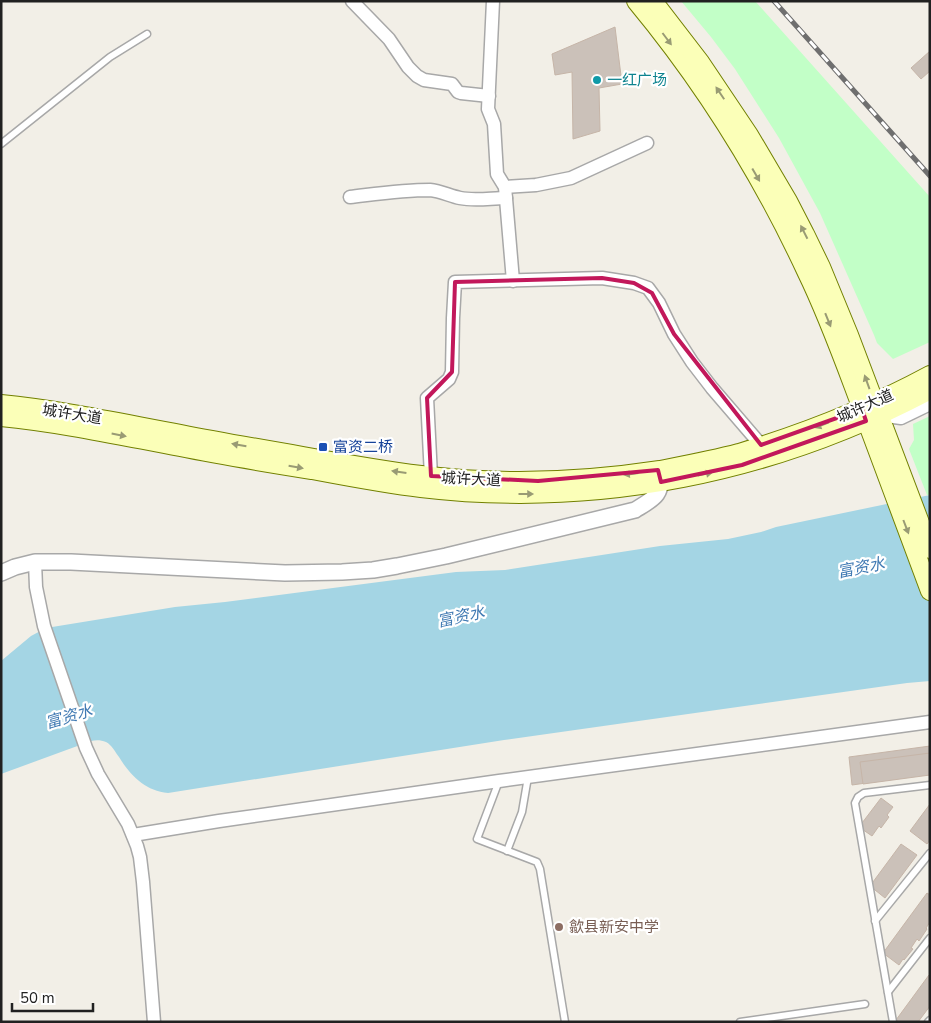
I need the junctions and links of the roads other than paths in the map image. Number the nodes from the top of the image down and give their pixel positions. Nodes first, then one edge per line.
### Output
1 (352, 1) edge
2 (493, 1) edge
3 (636, 1) edge
4 (653, 1) edge
5 (147, 34) dead end
6 (488, 96) junction
7 (647, 143) dead end
8 (1, 144) edge
9 (506, 193) junction
10 (350, 197) dead end
11 (514, 281) junction
12 (930, 376) edge
13 (930, 390) edge
14 (1, 404) edge
15 (930, 404) edge
16 (870, 412) junction
17 (1, 417) edge
18 (761, 446) junction
19 (431, 476) junction
20 (660, 476) junction
21 (896, 479) junction
22 (930, 549) edge
23 (34, 562) junction
24 (1, 573) edge
25 (930, 591) edge
26 (930, 722) edge
27 (528, 777) junction
28 (499, 781) junction
29 (930, 785) edge
30 (133, 835) junction
31 (507, 850) junction
32 (930, 853) edge
33 (875, 921) junction
34 (930, 938) edge
35 (888, 992) junction
36 (866, 1004) dead end
37 (154, 1022) edge
38 (565, 1022) edge
39 (740, 1022) edge
40 (893, 1022) edge

1 - 6 street
2 - 6 street
3 -> 16 main road
16 -> 4 main road
5 - 8 lane
6 - 9 street
7 - 9 street
9 - 10 street
9 - 11 street
11 - 18 street
11 - 19 street
12 - 16 main road, 城许大道
13 - 16 main road, 城许大道
19 -> 14 main road, 城许大道
15 - 16 street
16 -> 18 main road, 城许大道
20 -> 16 main road, 城许大道
16 - 21 main road
17 -> 20 main road, 城许大道
18 - 20 main road, 城许大道
20 -> 19 main road, 城许大道
20 - 23 street
21 - 22 main road
21 -> 25 main road
23 - 24 street
23 - 30 street
26 - 27 street
27 - 28 street
27 - 31 lane
28 - 30 street
28 - 31 lane
29 - 33 lane
30 - 37 street
31 - 38 lane
32 - 33 lane
33 - 35 lane
34 - 35 lane
35 - 40 lane
36 - 39 lane

